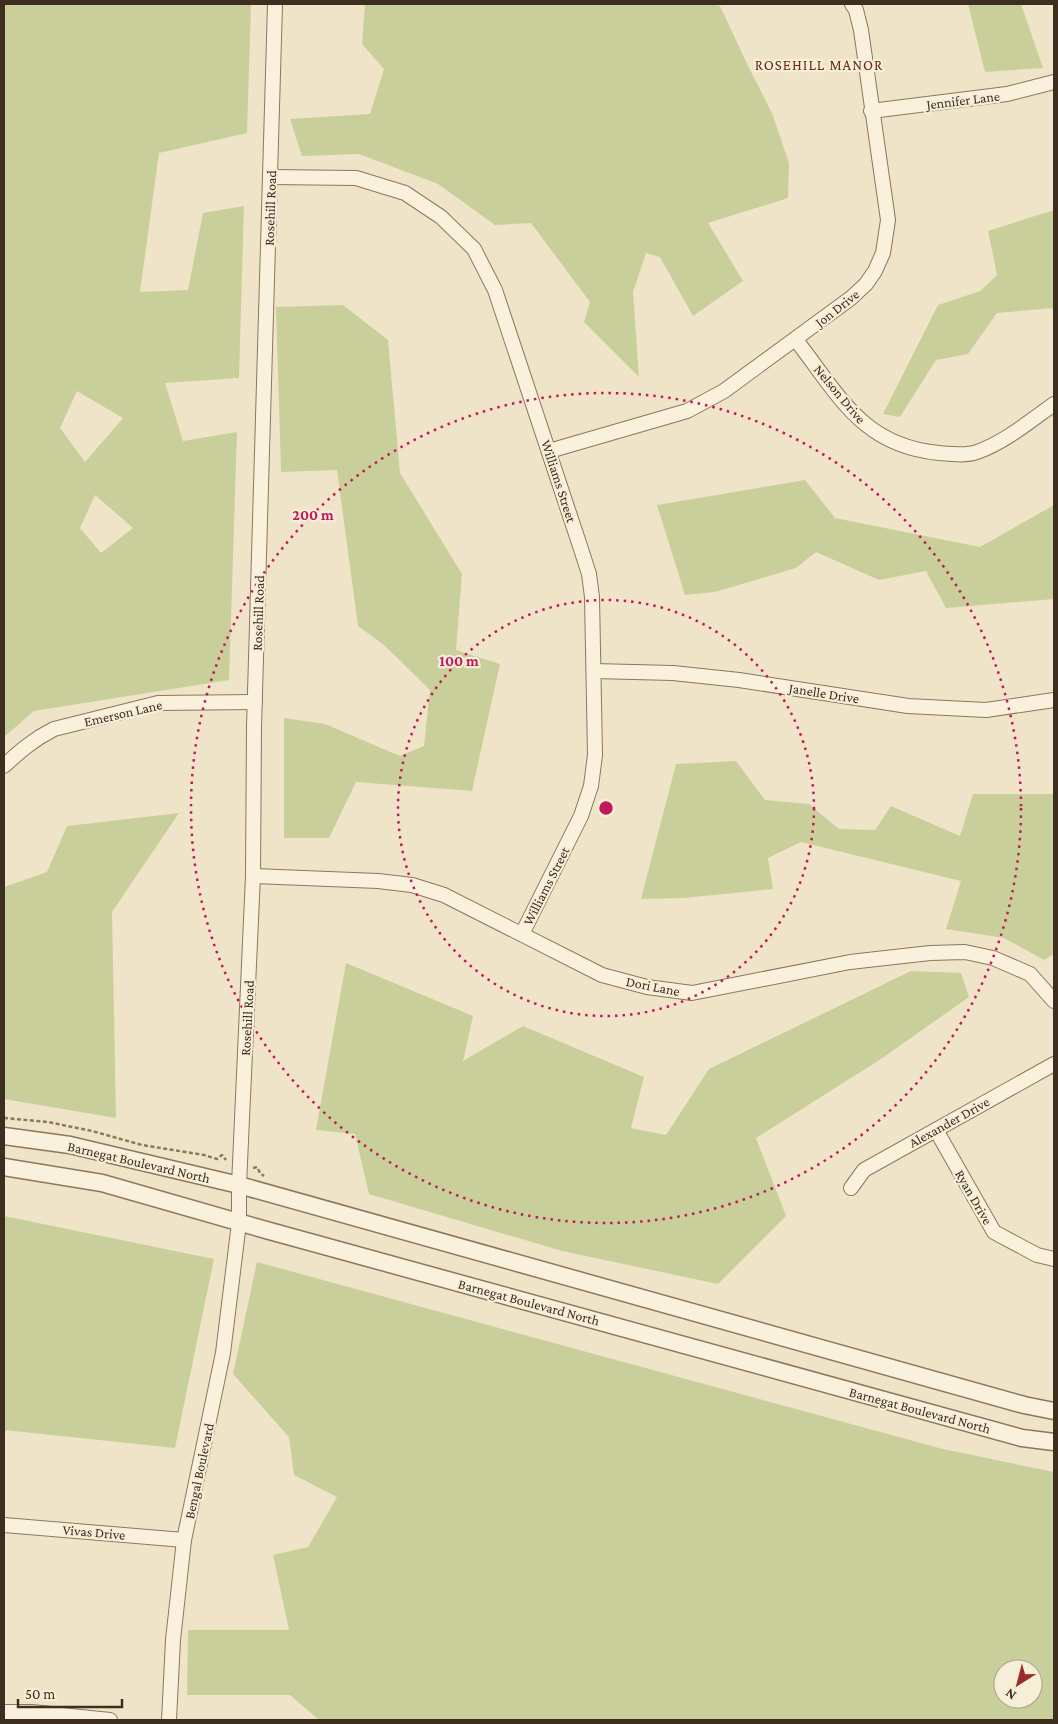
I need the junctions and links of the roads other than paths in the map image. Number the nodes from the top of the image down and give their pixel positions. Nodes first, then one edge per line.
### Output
1 (275, 4) edge
2 (852, 4) edge
3 (1054, 82) edge
4 (871, 110) junction
5 (271, 177) junction
6 (796, 340) junction
7 (1054, 404) edge
8 (549, 451) junction
9 (594, 671) junction
10 (1054, 700) edge
11 (255, 702) junction
12 (4, 766) edge
13 (253, 876) junction
14 (522, 934) junction
15 (1054, 1000) edge
16 (1054, 1064) edge
17 (936, 1130) junction
18 (4, 1136) edge
19 (4, 1167) edge
20 (239, 1185) junction
21 (851, 1188) dead end
22 (239, 1223) junction
23 (1054, 1258) edge
24 (1054, 1411) edge
25 (1054, 1442) edge
26 (4, 1525) edge
27 (184, 1540) junction
28 (4, 1712) edge
29 (110, 1720) edge
30 (168, 1720) edge

1 - 5 street, Rosehill Road
2 - 4 street, Jon Drive
3 - 4 street, Jennifer Lane
4 - 6 street, Jon Drive
5 - 8 street, Williams Street
5 - 11 street, Rosehill Road
6 - 7 street, Nelson Drive
6 - 8 street, Jon Drive
8 - 9 street, Williams Street
9 - 10 street, Janelle Drive
9 - 14 street, Williams Street
11 - 12 street, Emerson Lane
11 - 13 street, Rosehill Road
13 - 14 street, Dori Lane
13 - 20 street, Rosehill Road
14 - 15 street, Dori Lane
16 - 17 street, Alexander Drive
17 - 21 street, Alexander Drive
17 - 23 street, Ryan Drive
18 - 20 street, Barnegat Boulevard North
19 - 22 street, Barnegat Boulevard North
20 - 22 street, Rosehill Road
20 - 24 street, Barnegat Boulevard North
22 - 25 street, Barnegat Boulevard North
22 - 27 street, Bengal Boulevard
26 - 27 street, Vivas Drive
27 - 30 street, Bengal Boulevard
28 - 29 street

